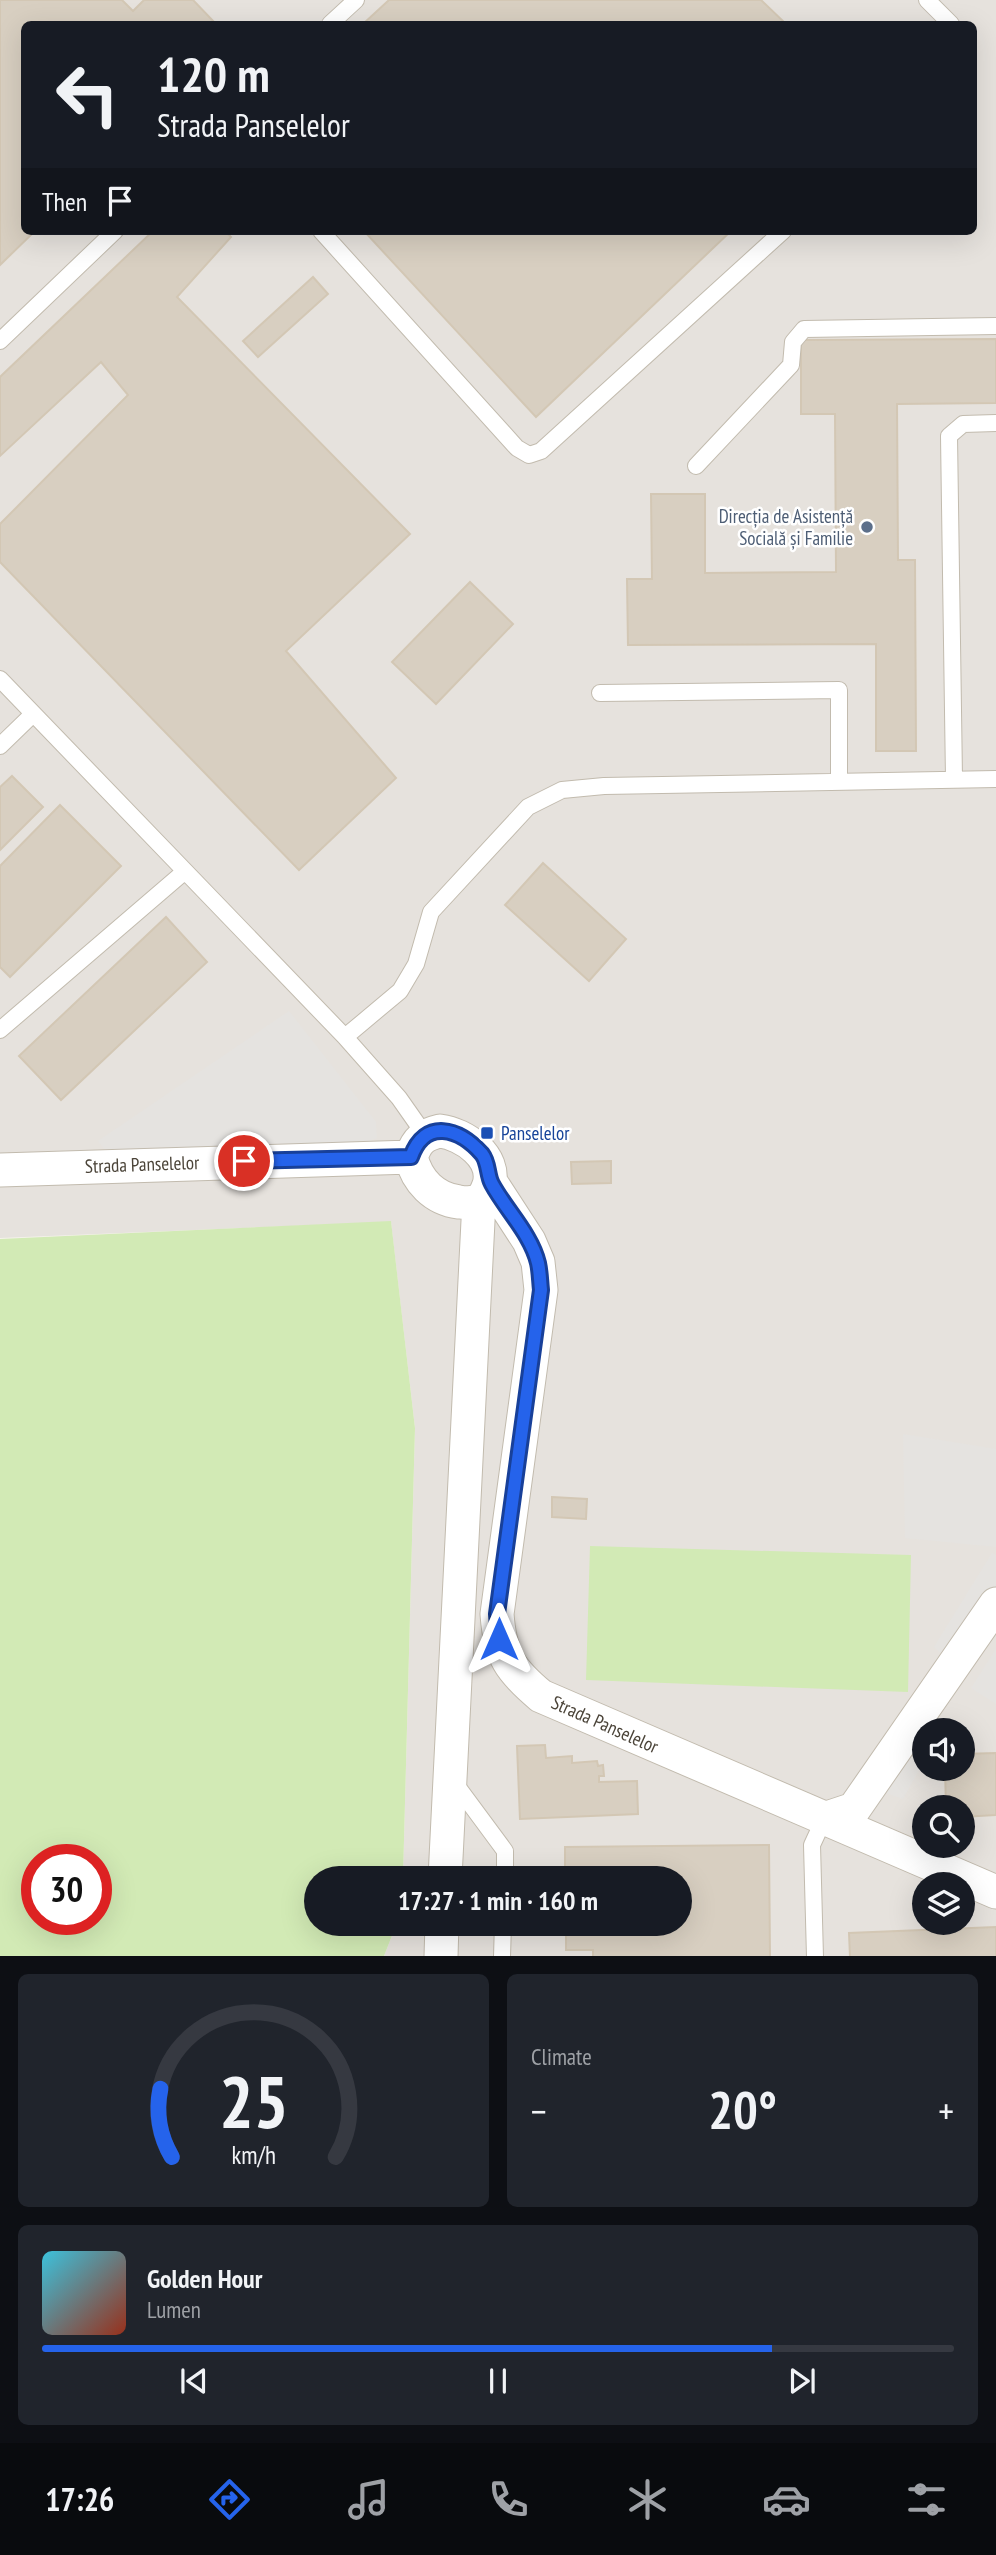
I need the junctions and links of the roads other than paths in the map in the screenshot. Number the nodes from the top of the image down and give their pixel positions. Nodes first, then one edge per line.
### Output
1 (356, 0) edge
2 (927, 0) edge
3 (333, 21) edge
4 (948, 21) edge
5 (111, 235) edge
6 (325, 235) edge
7 (779, 235) edge
8 (996, 327) edge
9 (0, 341) edge
10 (996, 424) edge
11 (696, 466) dead end
12 (0, 679) edge
13 (600, 693) dead end
14 (33, 714) junction
15 (0, 746) edge
16 (954, 779) junction
17 (996, 779) edge
18 (839, 782) junction
19 (184, 872) junction
20 (0, 1030) edge
21 (345, 1037) junction
22 (418, 1146) junction
23 (0, 1170) edge
24 (485, 1191) junction
25 (996, 1604) edge
26 (451, 1778) junction
27 (824, 1819) junction
28 (446, 1866) edge
29 (505, 1866) edge
30 (996, 1892) edge
31 (442, 1936) edge
32 (503, 1936) edge
33 (441, 1956) edge
34 (502, 1956) edge
35 (815, 1956) edge

1 - 3 lane
2 - 4 lane
5 - 9 lane
6 - 7 lane
8 - 11 lane
10 - 16 lane
12 - 14 lane
13 - 18 lane
14 - 15 lane
14 - 19 lane
16 - 17 lane
16 - 18 lane
18 - 21 lane
19 - 20 lane
19 - 21 lane
21 - 22 lane
22 - 23 street, Strada Panselelor
22 - 24 street
22 - 24 street, Strada Panselelor
24 - 26 street, Strada Panselelor
24 - 27 street, Strada Panselelor
25 - 27 street
26 - 28 street, Strada Panselelor
26 - 29 lane
27 - 30 street, Strada Panselelor
27 - 35 lane
31 - 33 street
32 - 34 lane

